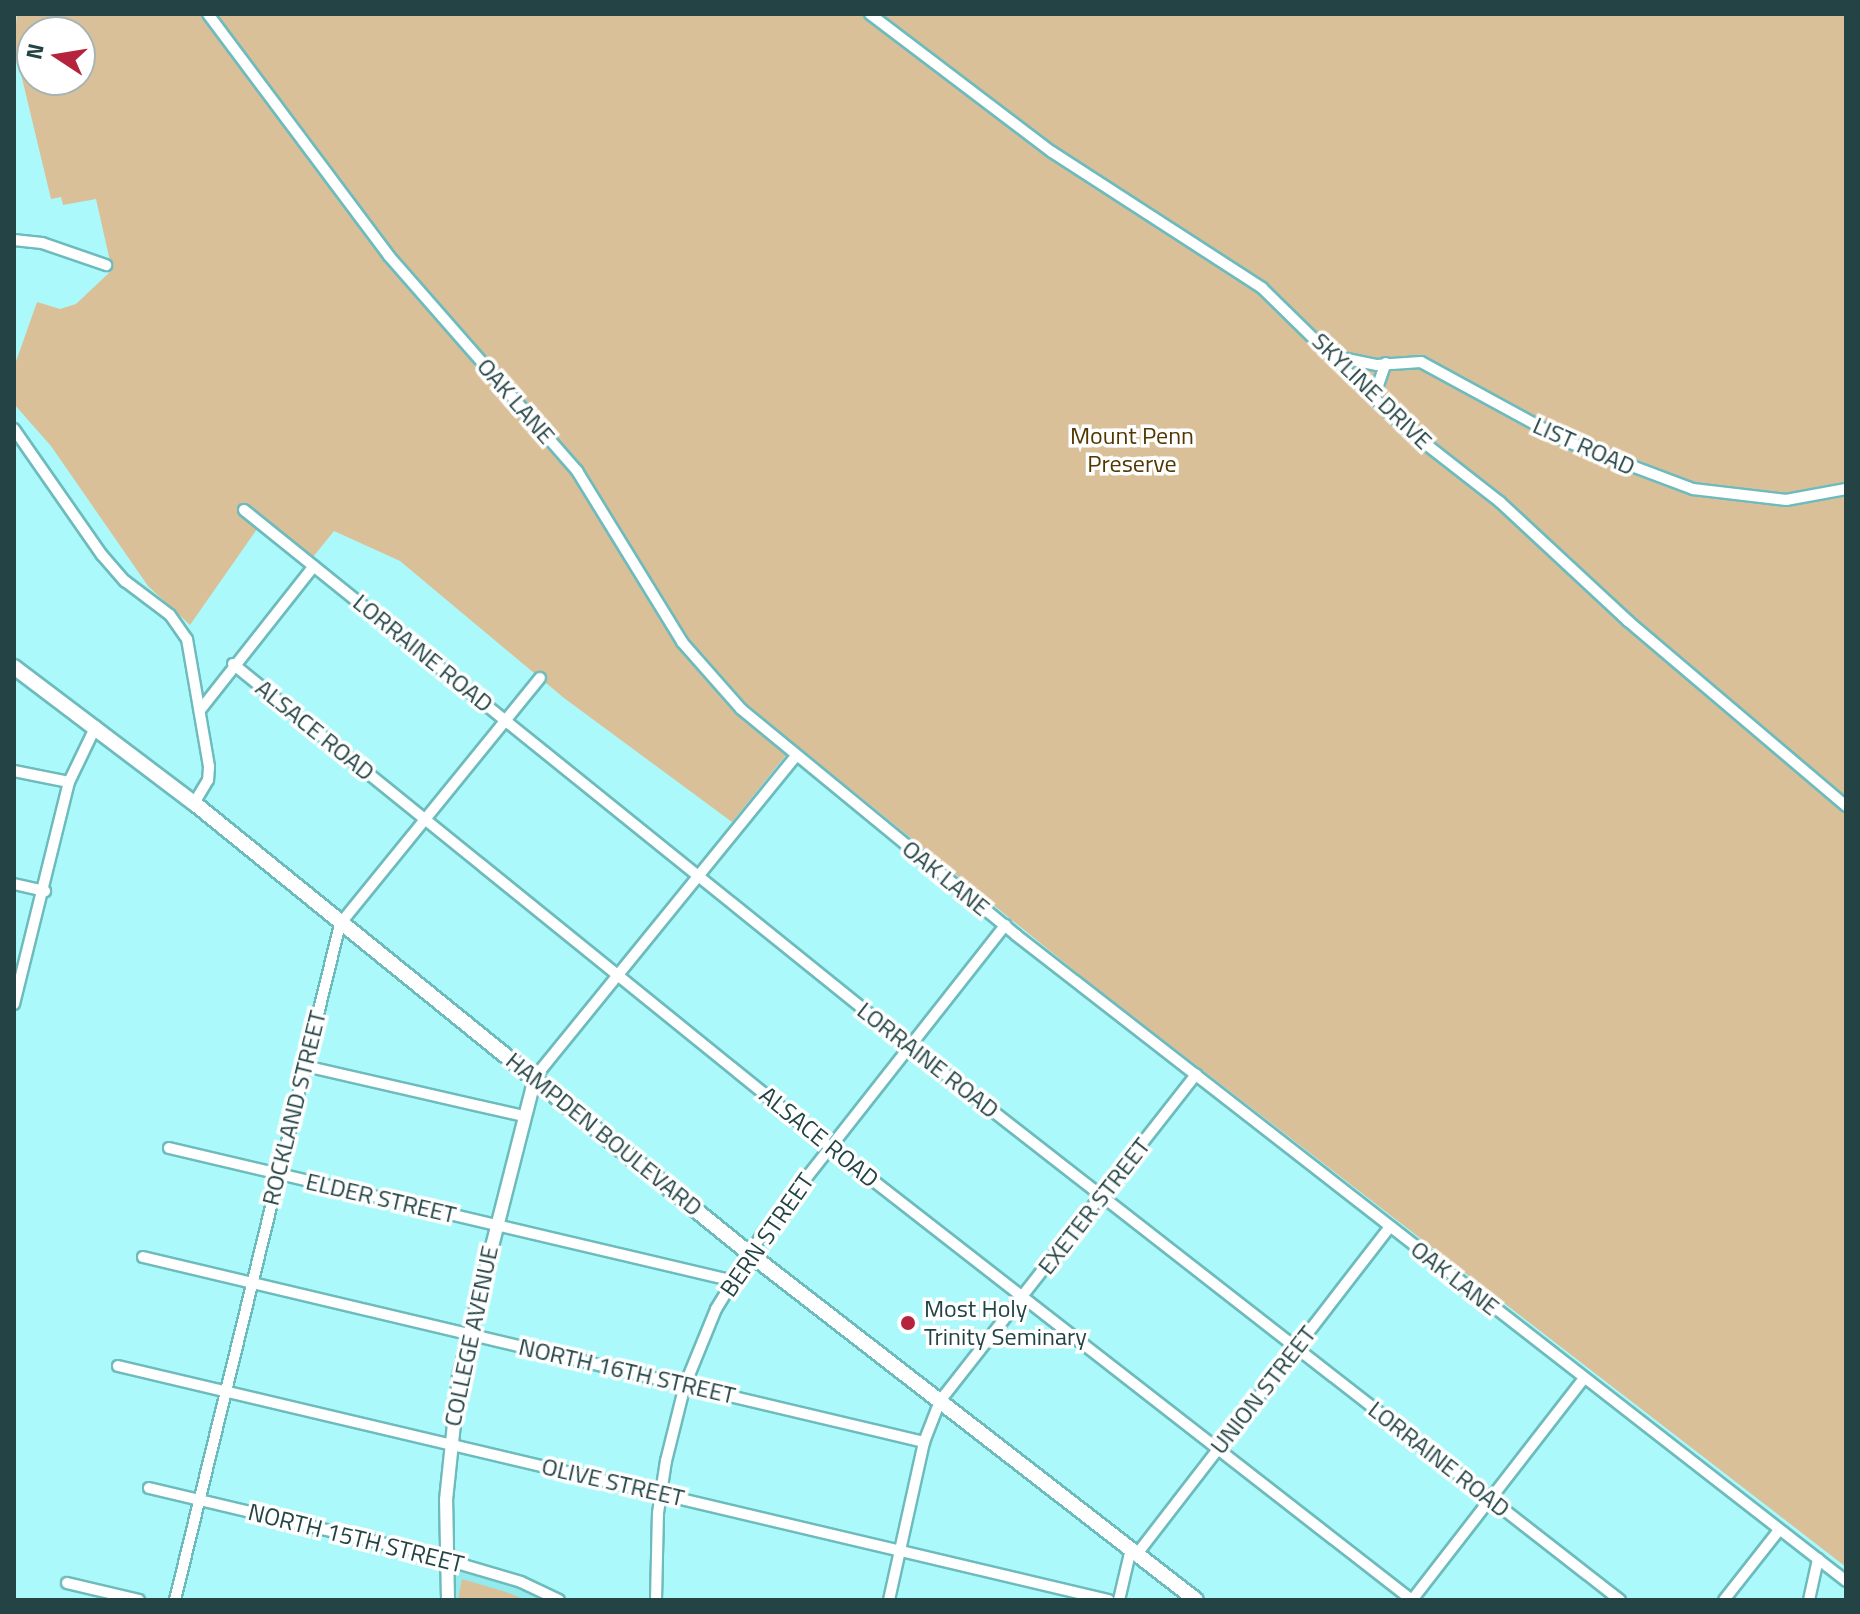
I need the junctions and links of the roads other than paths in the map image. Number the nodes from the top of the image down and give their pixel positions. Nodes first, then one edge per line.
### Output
1 (208, 14) edge
2 (870, 14) edge
3 (14, 240) edge
4 (106, 265) dead end
5 (1335, 357) junction
6 (1386, 363) junction
7 (1374, 397) junction
8 (14, 429) edge
9 (1846, 489) edge
10 (244, 510) dead end
11 (314, 566) junction
12 (233, 664) junction
13 (14, 667) edge
14 (540, 678) dead end
15 (201, 709) junction
16 (507, 719) junction
17 (96, 726) junction
18 (795, 757) junction
19 (14, 771) edge
20 (69, 782) junction
21 (194, 803) junction
22 (1846, 806) edge
23 (426, 819) junction
24 (699, 874) junction
25 (14, 884) edge
26 (45, 891) junction
27 (340, 924) junction
28 (1005, 925) junction
29 (619, 974) junction
30 (16, 1004) edge
31 (908, 1045) junction
32 (305, 1066) junction
33 (1196, 1075) junction
34 (535, 1077) junction
35 (524, 1116) junction
36 (830, 1147) junction
37 (169, 1148) dead end
38 (277, 1173) junction
39 (1102, 1197) junction
40 (495, 1225) junction
41 (1390, 1227) junction
42 (750, 1254) junction
43 (143, 1257) dead end
44 (734, 1281) junction
45 (250, 1282) junction
46 (1022, 1296) junction
47 (469, 1334) junction
48 (1297, 1348) junction
49 (118, 1366) dead end
50 (1584, 1378) junction
51 (685, 1385) junction
52 (225, 1390) junction
53 (940, 1401) junction
54 (924, 1442) junction
55 (449, 1443) junction
56 (1218, 1449) junction
57 (149, 1488) dead end
58 (660, 1493) junction
59 (199, 1499) junction
60 (1491, 1499) junction
61 (1779, 1530) junction
62 (901, 1551) junction
63 (1134, 1552) junction
64 (445, 1559) junction
65 (1818, 1559) junction
66 (1846, 1581) edge
67 (67, 1583) dead end
68 (139, 1600) edge
69 (175, 1600) edge
70 (448, 1600) edge
71 (559, 1600) edge
72 (656, 1600) edge
73 (889, 1600) edge
74 (1109, 1600) edge
75 (1119, 1600) edge
76 (1196, 1600) edge
77 (1412, 1600) edge
78 (1620, 1600) edge
79 (1724, 1600) edge
80 (1809, 1600) edge

1 - 18 street, OAK LANE
2 - 5 street, SKYLINE DRIVE
3 - 4 street
5 - 6 street, LIST ROAD
5 - 7 street, SKYLINE DRIVE
6 - 7 street
6 - 9 street, LIST ROAD
7 - 22 street, SKYLINE DRIVE
8 - 15 street
10 - 11 street, LORRAINE ROAD
11 - 12 street
11 - 16 street, LORRAINE ROAD
12 - 15 street
12 - 23 street, ALSACE ROAD
13 - 17 main road, HAMPDEN BOULEVARD
14 - 16 street, ROCKLAND STREET
15 - 21 street
16 - 23 street, ROCKLAND STREET
16 - 24 street, LORRAINE ROAD
17 - 20 street
17 - 21 main road, HAMPDEN BOULEVARD
18 - 24 street
18 - 28 street, OAK LANE
19 - 20 street
20 - 26 street
21 - 27 main road, HAMPDEN BOULEVARD
23 - 27 street, ROCKLAND STREET
23 - 29 street, ALSACE ROAD
24 - 29 street
24 - 31 street, LORRAINE ROAD
25 - 26 street
26 - 30 street
27 - 32 street, ROCKLAND STREET
27 - 34 main road, HAMPDEN BOULEVARD
28 - 31 street, BERN STREET
28 - 33 street, OAK LANE
29 - 34 street
29 - 36 street, ALSACE ROAD
31 - 36 street, BERN STREET
31 - 39 street, LORRAINE ROAD
32 - 35 street
32 - 38 street, ROCKLAND STREET
33 - 39 street, EXETER STREET
33 - 41 street, OAK LANE
34 - 35 street, COLLEGE AVENUE
34 - 42 main road, HAMPDEN BOULEVARD
35 - 40 street, COLLEGE AVENUE
36 - 42 street, BERN STREET
36 - 46 street, ALSACE ROAD
37 - 38 street, ELDER STREET
38 - 40 street, ELDER STREET
38 - 45 street, ROCKLAND STREET
39 - 46 street, EXETER STREET
39 - 48 street, LORRAINE ROAD
40 - 44 street, ELDER STREET
40 - 47 street, COLLEGE AVENUE
41 - 48 street, UNION STREET
41 - 50 street, OAK LANE
42 - 44 street, BERN STREET
42 - 53 main road, HAMPDEN BOULEVARD
43 - 45 street, NORTH 16TH STREET
44 - 51 street, BERN STREET
45 - 47 street, NORTH 16TH STREET
45 - 52 street, ROCKLAND STREET
46 - 53 street, EXETER STREET
46 - 56 street, ALSACE ROAD
47 - 51 street, NORTH 16TH STREET
47 - 55 street, COLLEGE AVENUE
48 - 56 street, UNION STREET
48 - 60 street, LORRAINE ROAD
49 - 52 street, OLIVE STREET
50 - 60 street
50 - 61 street, OAK LANE
51 - 54 street, NORTH 16TH STREET
51 - 58 street, BERN STREET
52 - 55 street, OLIVE STREET
52 - 59 street, ROCKLAND STREET
53 - 54 street, EXETER STREET
53 - 63 main road, HAMPDEN BOULEVARD
54 - 62 street, EXETER STREET
55 - 58 street, OLIVE STREET
55 - 64 street, COLLEGE AVENUE
56 - 63 street, UNION STREET
56 - 77 street, ALSACE ROAD
57 - 59 street, NORTH 15TH STREET
58 - 62 street, OLIVE STREET
58 - 72 street, BERN STREET
59 - 64 street, NORTH 15TH STREET
59 - 69 street, ROCKLAND STREET
60 - 77 street
60 - 78 street, LORRAINE ROAD
61 - 65 street, OAK LANE
61 - 79 street
62 - 73 street, EXETER STREET
62 - 74 street, OLIVE STREET
63 - 75 street, UNION STREET
63 - 76 main road, HAMPDEN BOULEVARD
64 - 70 street, COLLEGE AVENUE
64 - 71 street, NORTH 15TH STREET
65 - 66 street, OAK LANE
65 - 80 street
67 - 68 street

